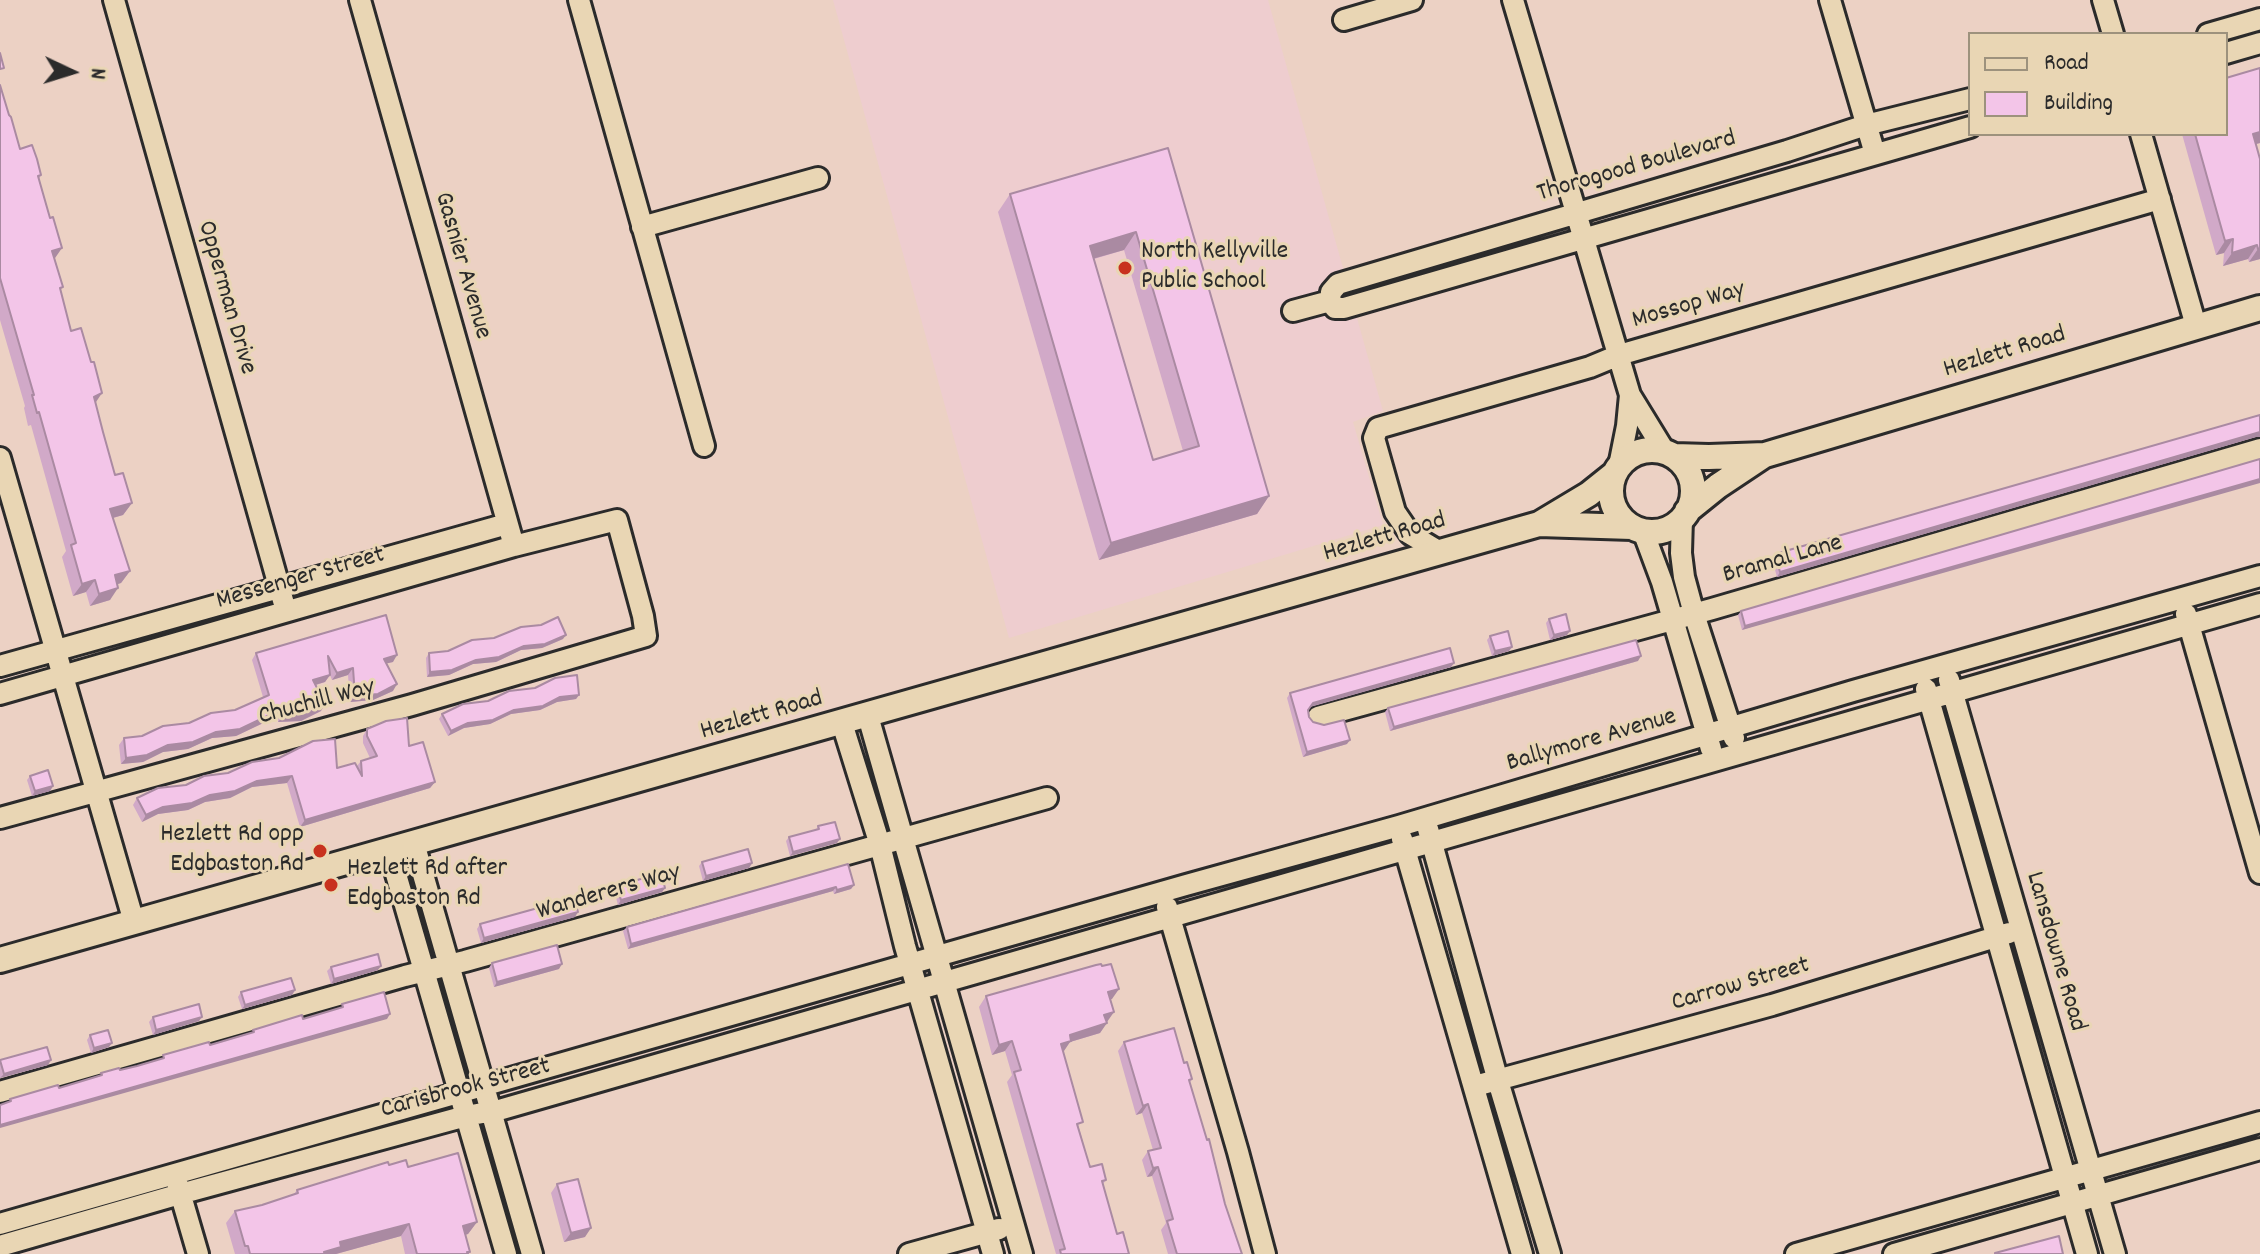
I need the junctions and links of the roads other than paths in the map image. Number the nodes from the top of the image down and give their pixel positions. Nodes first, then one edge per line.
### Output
1 (114, 0) edge
2 (360, 0) edge
3 (579, 0) edge
4 (1412, 0) edge
5 (1513, 0) edge
6 (1830, 0) edge
7 (2103, 0) edge
8 (2260, 19) edge
9 (1344, 20) dead end
10 (2112, 32) edge
11 (2215, 32) edge
12 (2260, 43) edge
13 (2228, 52) edge
14 (1968, 100) edge
15 (1866, 125) junction
16 (1968, 128) edge
17 (2142, 136) edge
18 (1875, 154) junction
19 (818, 178) dead end
20 (2160, 199) junction
21 (1575, 213) junction
22 (642, 227) junction
23 (1583, 239) junction
24 (1330, 301) junction
25 (2260, 308) edge
26 (1293, 311) dead end
27 (2196, 326) junction
28 (1619, 355) junction
29 (1630, 395) junction
30 (704, 446) dead end
31 (2260, 449) edge
32 (1670, 454) junction
33 (1765, 455) junction
34 (0, 458) edge
35 (1616, 470) junction
36 (1685, 514) junction
37 (507, 524) junction
38 (1539, 524) junction
39 (1638, 529) junction
40 (514, 546) junction
41 (1440, 552) junction
42 (2260, 576) edge
43 (280, 589) junction
44 (2182, 599) junction
45 (2260, 604) edge
46 (286, 611) junction
47 (1694, 614) junction
48 (1672, 620) junction
49 (2190, 625) junction
50 (646, 636) joint
51 (55, 651) junction
52 (1946, 665) junction
53 (0, 666) edge
54 (1922, 671) junction
55 (62, 676) junction
56 (1952, 692) junction
57 (0, 694) edge
58 (1928, 699) junction
59 (868, 716) junction
60 (1318, 717) dead end
61 (842, 723) junction
62 (1731, 728) junction
63 (1706, 736) junction
64 (1739, 753) junction
65 (1714, 760) junction
66 (95, 792) junction
67 (1047, 798) dead end
68 (0, 818) edge
69 (1425, 818) junction
70 (1399, 826) junction
71 (904, 839) junction
72 (1431, 842) junction
73 (414, 843) junction
74 (880, 845) junction
75 (389, 850) junction
76 (1404, 850) junction
77 (2260, 873) edge
78 (1163, 892) junction
79 (1170, 917) junction
80 (134, 922) junction
81 (2020, 930) junction
82 (1995, 937) junction
83 (937, 956) junction
84 (0, 960) edge
85 (911, 963) junction
86 (448, 965) junction
87 (424, 971) junction
88 (945, 981) junction
89 (917, 989) junction
90 (1498, 1081) junction
91 (483, 1086) junction
92 (1475, 1086) junction
93 (0, 1092) edge
94 (459, 1093) junction
95 (491, 1112) junction
96 (466, 1116) junction
97 (2260, 1122) edge
98 (2260, 1149) edge
99 (2091, 1170) junction
100 (2065, 1178) junction
101 (177, 1184) junction
102 (2098, 1195) junction
103 (2072, 1203) junction
104 (0, 1224) edge
105 (1014, 1225) junction
106 (987, 1232) junction
107 (0, 1246) edge
108 (198, 1254) edge
109 (506, 1254) edge
110 (532, 1254) edge
111 (909, 1254) edge
112 (993, 1254) edge
113 (1022, 1254) edge
114 (1265, 1254) edge
115 (1522, 1254) edge
116 (1550, 1254) edge
117 (1796, 1254) edge
118 (1894, 1254) edge
119 (2087, 1254) edge
120 (2115, 1254) edge

1 - 43 street, Opperman Drive
2 - 37 street, Gasnier Avenue
3 - 22 street
4 - 9 street
5 - 21 street
6 - 15 street
7 - 10 street
8 - 11 street
12 - 13 street
14 - 15 street, Thorogood Boulevard
15 - 18 street
15 - 21 street, Thorogood Boulevard
16 - 18 street, Thorogood Boulevard
17 - 20 street
18 - 23 street, Thorogood Boulevard
19 - 22 street
20 - 27 street
20 - 28 street, Mossop Way
21 - 23 street
21 - 24 street, Thorogood Boulevard
22 - 30 street
23 - 24 street, Thorogood Boulevard
23 - 28 street
24 - 26 street, Thorogood Boulevard
25 - 27 main road, Hezlett Road
27 - 33 main road, Hezlett Road
28 - 29 street
28 - 41 street, Mossop Way
29 - 32 street
29 - 35 street
31 - 47 street, Bramal Lane
32 - 33 main road, Hezlett Road
32 - 35 main road
32 - 36 main road
33 - 36 main road, Hezlett Road
34 - 51 street
35 - 38 main road, Hezlett Road
35 - 39 main road
36 - 39 main road
36 - 47 street
37 - 40 street, Gasnier Avenue
37 - 43 street, Messenger Street
38 - 39 main road, Hezlett Road
38 - 41 main road, Hezlett Road
39 - 48 street
40 - 46 street, Messenger Street
40 - 50 street, Messenger Street
41 - 59 main road, Hezlett Road
42 - 44 street, Ballymore Avenue
43 - 46 street, Opperman Drive
43 - 51 street, Messenger Street
44 - 49 street
44 - 52 street, Ballymore Avenue
45 - 49 street, Ballymore Avenue
46 - 55 street, Messenger Street
47 - 48 street, Bramal Lane
47 - 62 street
48 - 60 street, Bramal Lane
48 - 63 street
49 - 56 street, Ballymore Avenue
49 - 77 street
50 - 66 street, Chuchill Way
51 - 53 street, Messenger Street
51 - 55 street
52 - 54 street, Ballymore Avenue
52 - 56 street, Lansdowne Road
54 - 58 street, Lansdowne Road
54 - 62 street, Ballymore Avenue
55 - 57 street, Messenger Street
55 - 66 street
56 - 58 street, Ballymore Avenue
56 - 81 street, Lansdowne Road
58 - 64 street, Ballymore Avenue
58 - 82 street, Lansdowne Road
59 - 61 main road, Hezlett Road
59 - 71 street
61 - 73 main road, Hezlett Road
61 - 74 street
62 - 63 street, Ballymore Avenue
62 - 64 street
63 - 65 street
63 - 69 street, Ballymore Avenue
64 - 65 street, Ballymore Avenue
65 - 72 street, Ballymore Avenue
66 - 68 street, Chuchill Way
66 - 80 street
67 - 71 street, Wanderers Way
69 - 70 street, Ballymore Avenue
69 - 72 street
70 - 76 street
70 - 78 street, Ballymore Avenue
71 - 74 street, Wanderers Way
71 - 83 street
72 - 76 street, Ballymore Avenue
72 - 90 street
73 - 75 main road, Hezlett Road
73 - 86 street
74 - 85 street
74 - 86 street, Wanderers Way
75 - 80 main road, Hezlett Road
75 - 87 street
76 - 79 street, Ballymore Avenue
76 - 92 street
78 - 79 street
78 - 83 street, Ballymore Avenue
79 - 88 street, Ballymore Avenue
79 - 114 street
80 - 84 main road, Hezlett Road
81 - 82 street, Carrow Street
81 - 99 street, Lansdowne Road
82 - 90 street, Carrow Street
82 - 100 street, Lansdowne Road
83 - 85 street, Carisbrook Street
83 - 88 street
85 - 89 street
85 - 91 street, Carisbrook Street
86 - 87 street, Wanderers Way
86 - 91 street
87 - 93 street, Wanderers Way
87 - 94 street
88 - 89 street, Carisbrook Street
88 - 105 street
89 - 95 street, Carisbrook Street
89 - 106 street
90 - 92 street, Carrow Street
90 - 116 street
91 - 94 street, Carisbrook Street
91 - 95 street
92 - 115 street
94 - 96 street
94 - 101 street, Carisbrook Street
95 - 96 street, Carisbrook Street
95 - 110 street
96 - 101 street, Carisbrook Street
96 - 109 street
97 - 99 street
98 - 102 street
99 - 100 street
99 - 102 street, Lansdowne Road
100 - 103 street, Lansdowne Road
100 - 117 street
101 - 104 street, Carisbrook Street
101 - 107 street, Carisbrook Street
101 - 108 street
102 - 103 street
102 - 120 street, Lansdowne Road
103 - 118 street
103 - 119 street, Lansdowne Road
105 - 106 street
105 - 113 street
106 - 111 street
106 - 112 street

